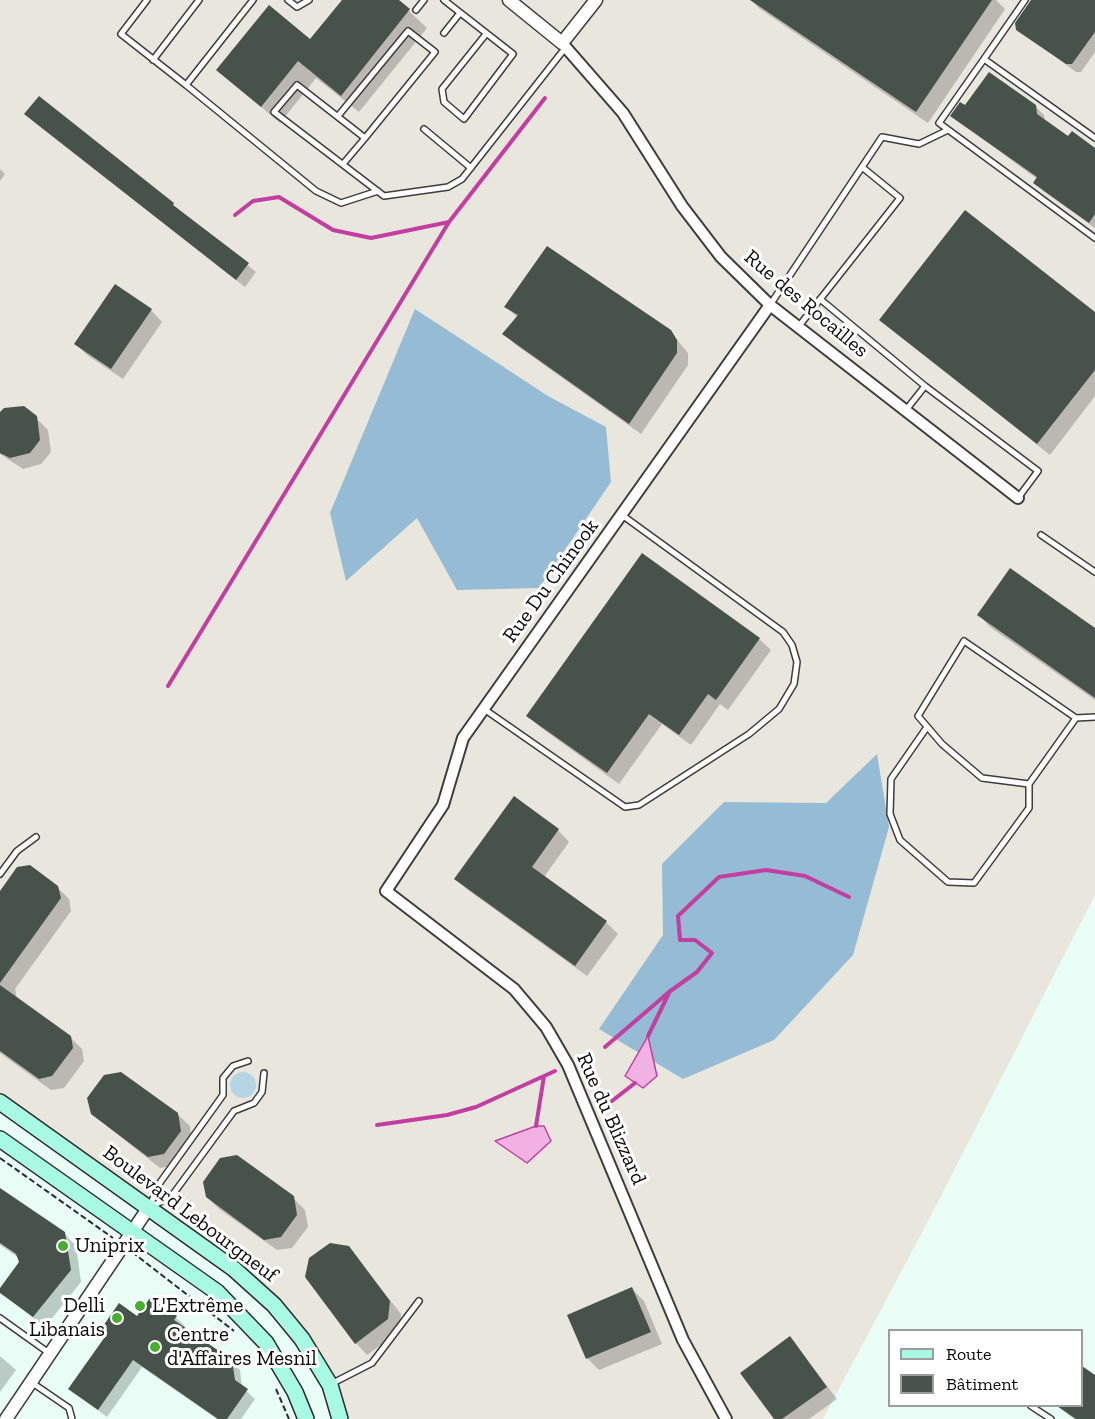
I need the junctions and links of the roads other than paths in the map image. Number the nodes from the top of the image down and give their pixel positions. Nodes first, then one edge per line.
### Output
1 (147, 0) edge
2 (199, 0) edge
3 (253, 0) edge
4 (288, 0) edge
5 (309, 0) edge
6 (424, 0) edge
7 (444, 0) edge
8 (509, 0) edge
9 (597, 0) edge
10 (1025, 0) edge
11 (416, 10) dead end
12 (460, 13) junction
13 (444, 33) dead end
14 (486, 33) junction
15 (564, 45) junction
16 (984, 59) junction
17 (153, 60) junction
18 (186, 85) junction
19 (338, 116) junction
20 (424, 129) dead end
21 (948, 130) junction
22 (365, 138) junction
23 (1095, 138) edge
24 (343, 164) junction
25 (862, 167) junction
26 (471, 168) junction
27 (378, 191) junction
28 (1095, 238) edge
29 (820, 299) junction
30 (770, 305) junction
31 (799, 327) junction
32 (925, 386) junction
33 (906, 410) junction
34 (1018, 498) joint
35 (622, 516) junction
36 (1041, 535) dead end
37 (1095, 572) edge
38 (484, 709) junction
39 (1095, 717) edge
40 (1076, 718) junction
41 (927, 727) junction
42 (1029, 784) junction
43 (36, 837) dead end
44 (0, 874) edge
45 (386, 891) joint
46 (248, 1061) dead end
47 (264, 1073) dead end
48 (0, 1102) edge
49 (0, 1138) edge
50 (149, 1207) junction
51 (132, 1233) junction
52 (419, 1301) dead end
53 (0, 1318) edge
54 (50, 1354) junction
55 (31, 1382) junction
56 (330, 1385) junction
57 (1032, 1407) edge
58 (2, 1419) edge
59 (72, 1419) edge
60 (306, 1419) edge
61 (340, 1419) edge
62 (726, 1419) edge
63 (1051, 1419) edge

1 - 17 lane
2 - 17 lane
3 - 18 lane
4 - 5 lane
6 - 11 lane
7 - 12 lane
8 - 15 street, Rue des Rocailles
9 - 15 street
10 - 16 lane
12 - 13 lane
12 - 14 lane
14 - 14 lane
15 - 26 lane
15 - 30 street, Rue des Rocailles
16 - 21 lane
16 - 23 lane
17 - 18 lane
18 - 27 lane
19 - 22 lane
19 - 22 lane
19 - 24 lane
20 - 26 lane
21 - 25 lane
21 - 28 lane
22 - 24 lane
24 - 27 lane
25 - 29 lane
25 - 30 lane
26 - 27 lane
29 - 31 lane
29 - 32 lane
30 - 31 street, Rue des Rocailles
30 - 35 street, Rue Du Chinook
31 - 33 street, Rue des Rocailles
32 - 33 lane
32 - 34 lane
33 - 34 street, Rue des Rocailles
35 - 38 street, Rue Du Chinook
35 - 38 lane
36 - 37 lane
38 - 45 street, Rue Du Chinook
39 - 40 lane
40 - 41 lane
40 - 42 lane
41 - 42 lane
41 - 42 lane
43 - 44 lane
45 - 62 street, Rue du Blizzard
46 - 50 lane
47 - 50 lane
48 - 50 main road, Boulevard Lebourgneuf
49 - 51 main road
50 - 51 street
50 - 56 main road, Boulevard Lebourgneuf
51 - 54 street
51 - 60 main road
52 - 56 lane
53 - 54 lane
54 - 55 street
55 - 58 street
55 - 59 lane
56 - 61 main road, Boulevard Lebourgneuf
57 - 63 lane

